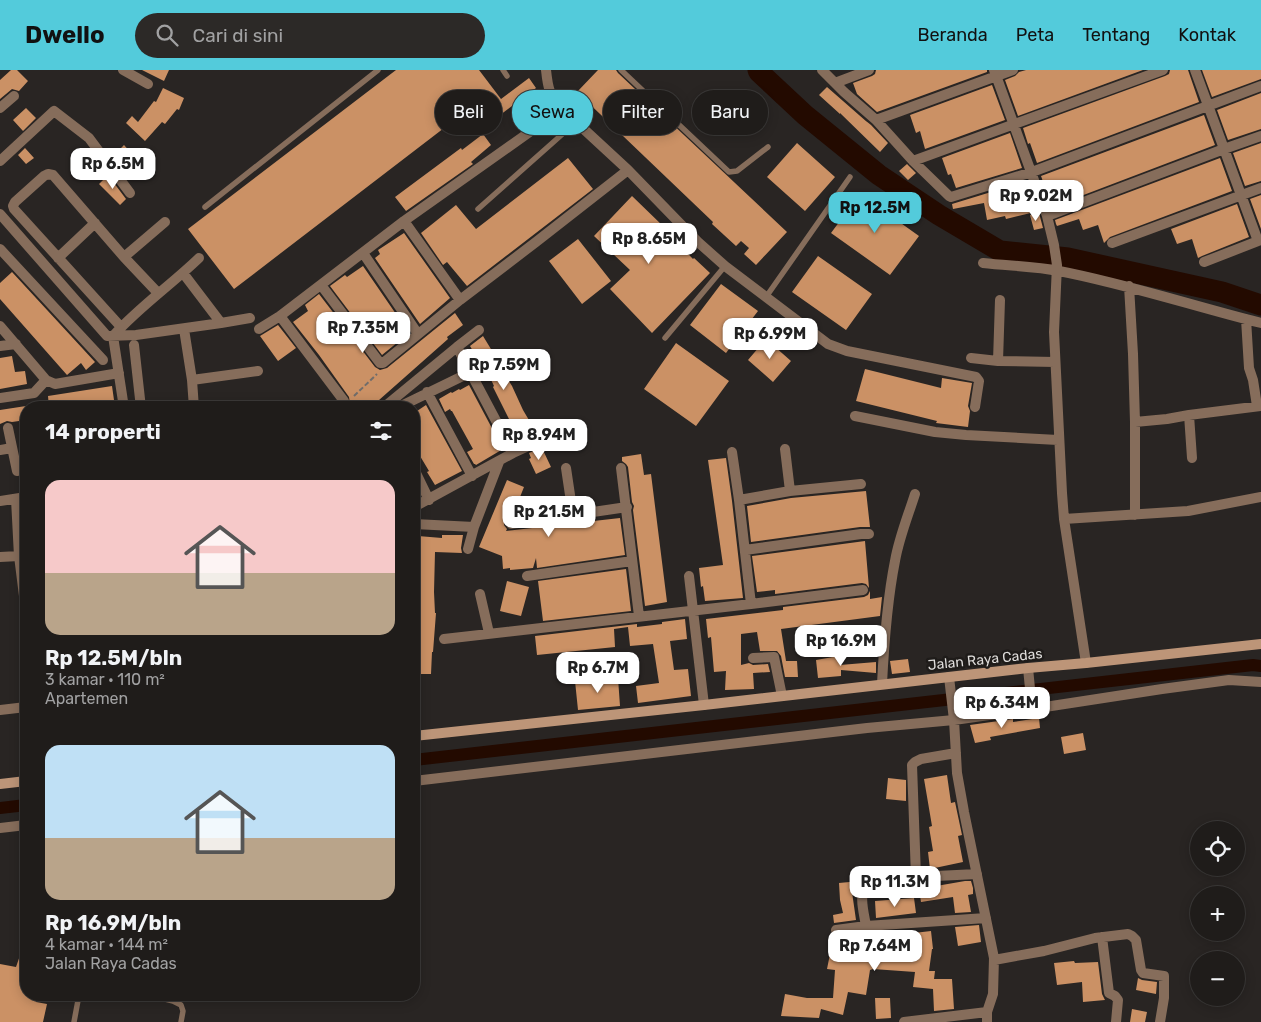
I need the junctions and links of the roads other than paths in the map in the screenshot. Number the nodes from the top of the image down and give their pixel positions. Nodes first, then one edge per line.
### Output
1 (123, 70) edge
2 (378, 70) edge
3 (503, 70) edge
4 (546, 70) edge
5 (621, 70) edge
6 (822, 70) edge
7 (869, 70) edge
8 (1013, 70) edge
9 (1163, 70) edge
10 (1195, 70) edge
11 (995, 73) edge
12 (507, 76) dead end
13 (835, 83) junction
14 (148, 84) dead end
15 (1261, 86) edge
16 (549, 90) edge
17 (14, 96) dead end
18 (1208, 106) junction
19 (0, 108) edge
20 (876, 120) junction
21 (1014, 124) junction
22 (525, 135) edge
23 (561, 135) edge
24 (590, 135) edge
25 (1261, 136) edge
26 (768, 147) dead end
27 (1224, 149) junction
28 (913, 161) junction
29 (0, 162) edge
30 (628, 170) junction
31 (1032, 172) junction
32 (850, 178) dead end
33 (1261, 188) edge
34 (130, 193) dead end
35 (1242, 195) junction
36 (205, 207) dead end
37 (478, 209) dead end
38 (0, 214) edge
39 (1047, 216) junction
40 (404, 221) junction
41 (165, 222) dead end
42 (95, 223) junction
43 (1260, 241) edge
44 (1112, 243) dead end
45 (363, 253) junction
46 (2, 255) edge
47 (124, 257) junction
48 (58, 258) junction
49 (199, 258) dead end
50 (1204, 262) dead end
51 (983, 264) dead end
52 (726, 266) junction
53 (1057, 268) junction
54 (183, 273) junction
55 (321, 285) junction
56 (1129, 286) junction
57 (158, 293) junction
58 (766, 297) junction
59 (460, 300) junction
60 (1000, 300) dead end
61 (280, 316) junction
62 (250, 318) dead end
63 (1246, 319) junction
64 (221, 323) junction
65 (1261, 323) edge
66 (0, 326) edge
67 (121, 327) junction
68 (184, 328) junction
69 (258, 329) dead end
70 (479, 330) dead end
71 (418, 334) junction
72 (113, 336) junction
73 (665, 338) dead end
74 (16, 344) junction
75 (134, 345) dead end
76 (0, 346) edge
77 (457, 347) junction
78 (971, 358) dead end
79 (103, 360) dead end
80 (998, 361) junction
81 (1055, 362) junction
82 (258, 371) dead end
83 (471, 372) junction
84 (119, 373) junction
85 (46, 380) junction
86 (192, 380) junction
87 (427, 392) junction
88 (0, 398) edge
89 (123, 401) edge
90 (140, 401) edge
91 (194, 401) edge
92 (344, 401) road end
93 (391, 401) edge
94 (410, 401) edge
95 (1259, 406) edge
96 (975, 407) dead end
97 (1189, 415) junction
98 (854, 416) dead end
99 (1135, 422) junction
100 (8, 428) dead end
101 (1058, 440) junction
102 (535, 443) dead end
103 (12, 448) junction
104 (785, 449) dead end
105 (0, 450) edge
106 (732, 452) dead end
107 (513, 453) junction
108 (1192, 458) dead end
109 (499, 462) junction
110 (566, 468) dead end
111 (621, 468) dead end
112 (17, 471) dead end
113 (472, 476) junction
114 (420, 481) edge
115 (861, 484) dead end
116 (790, 491) junction
117 (915, 494) dead end
118 (20, 498) edge
119 (1261, 498) edge
120 (429, 500) junction
121 (739, 500) junction
122 (0, 501) edge
123 (420, 505) edge
124 (627, 507) junction
125 (1135, 514) junction
126 (574, 515) junction
127 (1064, 519) junction
128 (420, 524) edge
129 (511, 524) dead end
130 (474, 528) junction
131 (869, 534) dead end
132 (468, 549) dead end
133 (744, 550) junction
134 (20, 556) edge
135 (0, 557) edge
136 (632, 561) junction
137 (527, 576) dead end
138 (689, 576) dead end
139 (863, 590) dead end
140 (480, 594) dead end
141 (751, 604) junction
142 (694, 610) junction
143 (639, 616) junction
144 (489, 633) junction
145 (444, 639) dead end
146 (1261, 644) edge
147 (753, 658) dead end
148 (1086, 663) junction
149 (1028, 670) junction
150 (949, 679) junction
151 (1261, 682) edge
152 (882, 684) junction
153 (782, 696) junction
154 (704, 705) junction
155 (20, 708) edge
156 (1032, 708) junction
157 (0, 710) edge
158 (954, 718) junction
159 (420, 735) edge
160 (956, 753) junction
161 (420, 780) edge
162 (20, 781) edge
163 (0, 784) edge
164 (20, 826) edge
165 (0, 828) edge
166 (977, 874) junction
167 (916, 876) junction
168 (986, 918) junction
169 (866, 926) junction
170 (836, 930) dead end
171 (1102, 937) junction
172 (994, 960) junction
173 (78, 1001) edge
174 (174, 1001) edge
175 (987, 1017) edge
176 (74, 1022) edge
177 (181, 1022) edge
178 (904, 1022) edge
179 (1116, 1022) edge
180 (1160, 1022) edge

1 - 14 street
2 - 36 lane
3 - 12 lane
4 - 16 street
5 - 26 lane
6 - 13 street
7 - 13 street
8 - 11 street
9 - 21 street
10 - 18 street
11 - 20 street
11 - 21 street
13 - 20 street
15 - 18 street
17 - 19 street
18 - 27 street
18 - 31 street
20 - 28 street
21 - 28 street
21 - 31 street
22 - 40 street
23 - 37 lane
24 - 30 street
25 - 27 street
27 - 35 street
27 - 39 street
28 - 31 street
29 - 34 street
30 - 52 street
30 - 59 street
31 - 39 street
32 - 58 lane
33 - 35 street
35 - 43 street
35 - 44 street
38 - 72 street
39 - 53 street
40 - 45 street
40 - 59 street
41 - 47 street
42 - 47 street
42 - 48 street
42 - 48 street
43 - 50 street
45 - 55 street
45 - 71 street
46 - 79 street
47 - 57 street
48 - 67 street
49 - 54 street
51 - 53 street
52 - 58 street
52 - 73 lane
53 - 56 street
53 - 81 street
54 - 57 street
54 - 64 street
55 - 61 street
55 - 71 street
56 - 63 street
56 - 99 street
57 - 67 street
58 - 96 street
59 - 71 street
60 - 80 street
61 - 69 street
61 - 92 street
62 - 64 street
63 - 65 street
63 - 95 street
64 - 68 street
66 - 74 street
67 - 72 street
68 - 72 street
68 - 86 street
70 - 77 street
72 - 84 street
74 - 76 street
74 - 85 street
75 - 90 street
77 - 83 street
77 - 93 street
78 - 80 street
80 - 81 street
81 - 101 street
82 - 86 street
83 - 87 street
83 - 107 street
84 - 85 street
84 - 89 street
85 - 88 street
86 - 91 street
87 - 94 street
87 - 113 street
95 - 97 street
97 - 99 street
97 - 108 street
98 - 101 street
99 - 125 street
100 - 103 street
101 - 127 street
102 - 107 street
103 - 105 street
103 - 112 street
104 - 116 street
106 - 121 street
107 - 109 street
109 - 113 street
109 - 130 street
110 - 126 street
111 - 124 street
113 - 120 street
114 - 120 street
115 - 116 street
116 - 121 street
117 - 152 street
118 - 122 street
119 - 125 street
120 - 123 street
121 - 133 street
124 - 126 street
124 - 136 street
125 - 127 street
126 - 129 street
127 - 148 street
128 - 130 street
130 - 132 street
131 - 133 street
133 - 141 street
134 - 135 street
136 - 137 street
136 - 143 street
138 - 142 street
139 - 141 street
140 - 144 street
141 - 142 street
142 - 143 street
142 - 154 street
143 - 144 street
144 - 145 street
146 - 148 street, Jalan Raya Cadas
147 - 153 street
148 - 149 street, Jalan Raya Cadas
149 - 150 street, Jalan Raya Cadas
149 - 156 street
150 - 152 street, Jalan Raya Cadas
150 - 158 street
151 - 156 street
152 - 153 street, Jalan Raya Cadas
153 - 154 street, Jalan Raya Cadas
154 - 159 street, Jalan Raya Cadas
155 - 157 street
156 - 158 street
158 - 160 street
158 - 161 street
160 - 166 street
160 - 167 street
162 - 163 street
164 - 165 street
166 - 167 street
166 - 168 street
167 - 169 street
168 - 169 street
168 - 172 street
169 - 170 street
171 - 172 street
171 - 179 street
171 - 180 street
172 - 175 street
173 - 176 lane
174 - 177 lane
175 - 178 street

